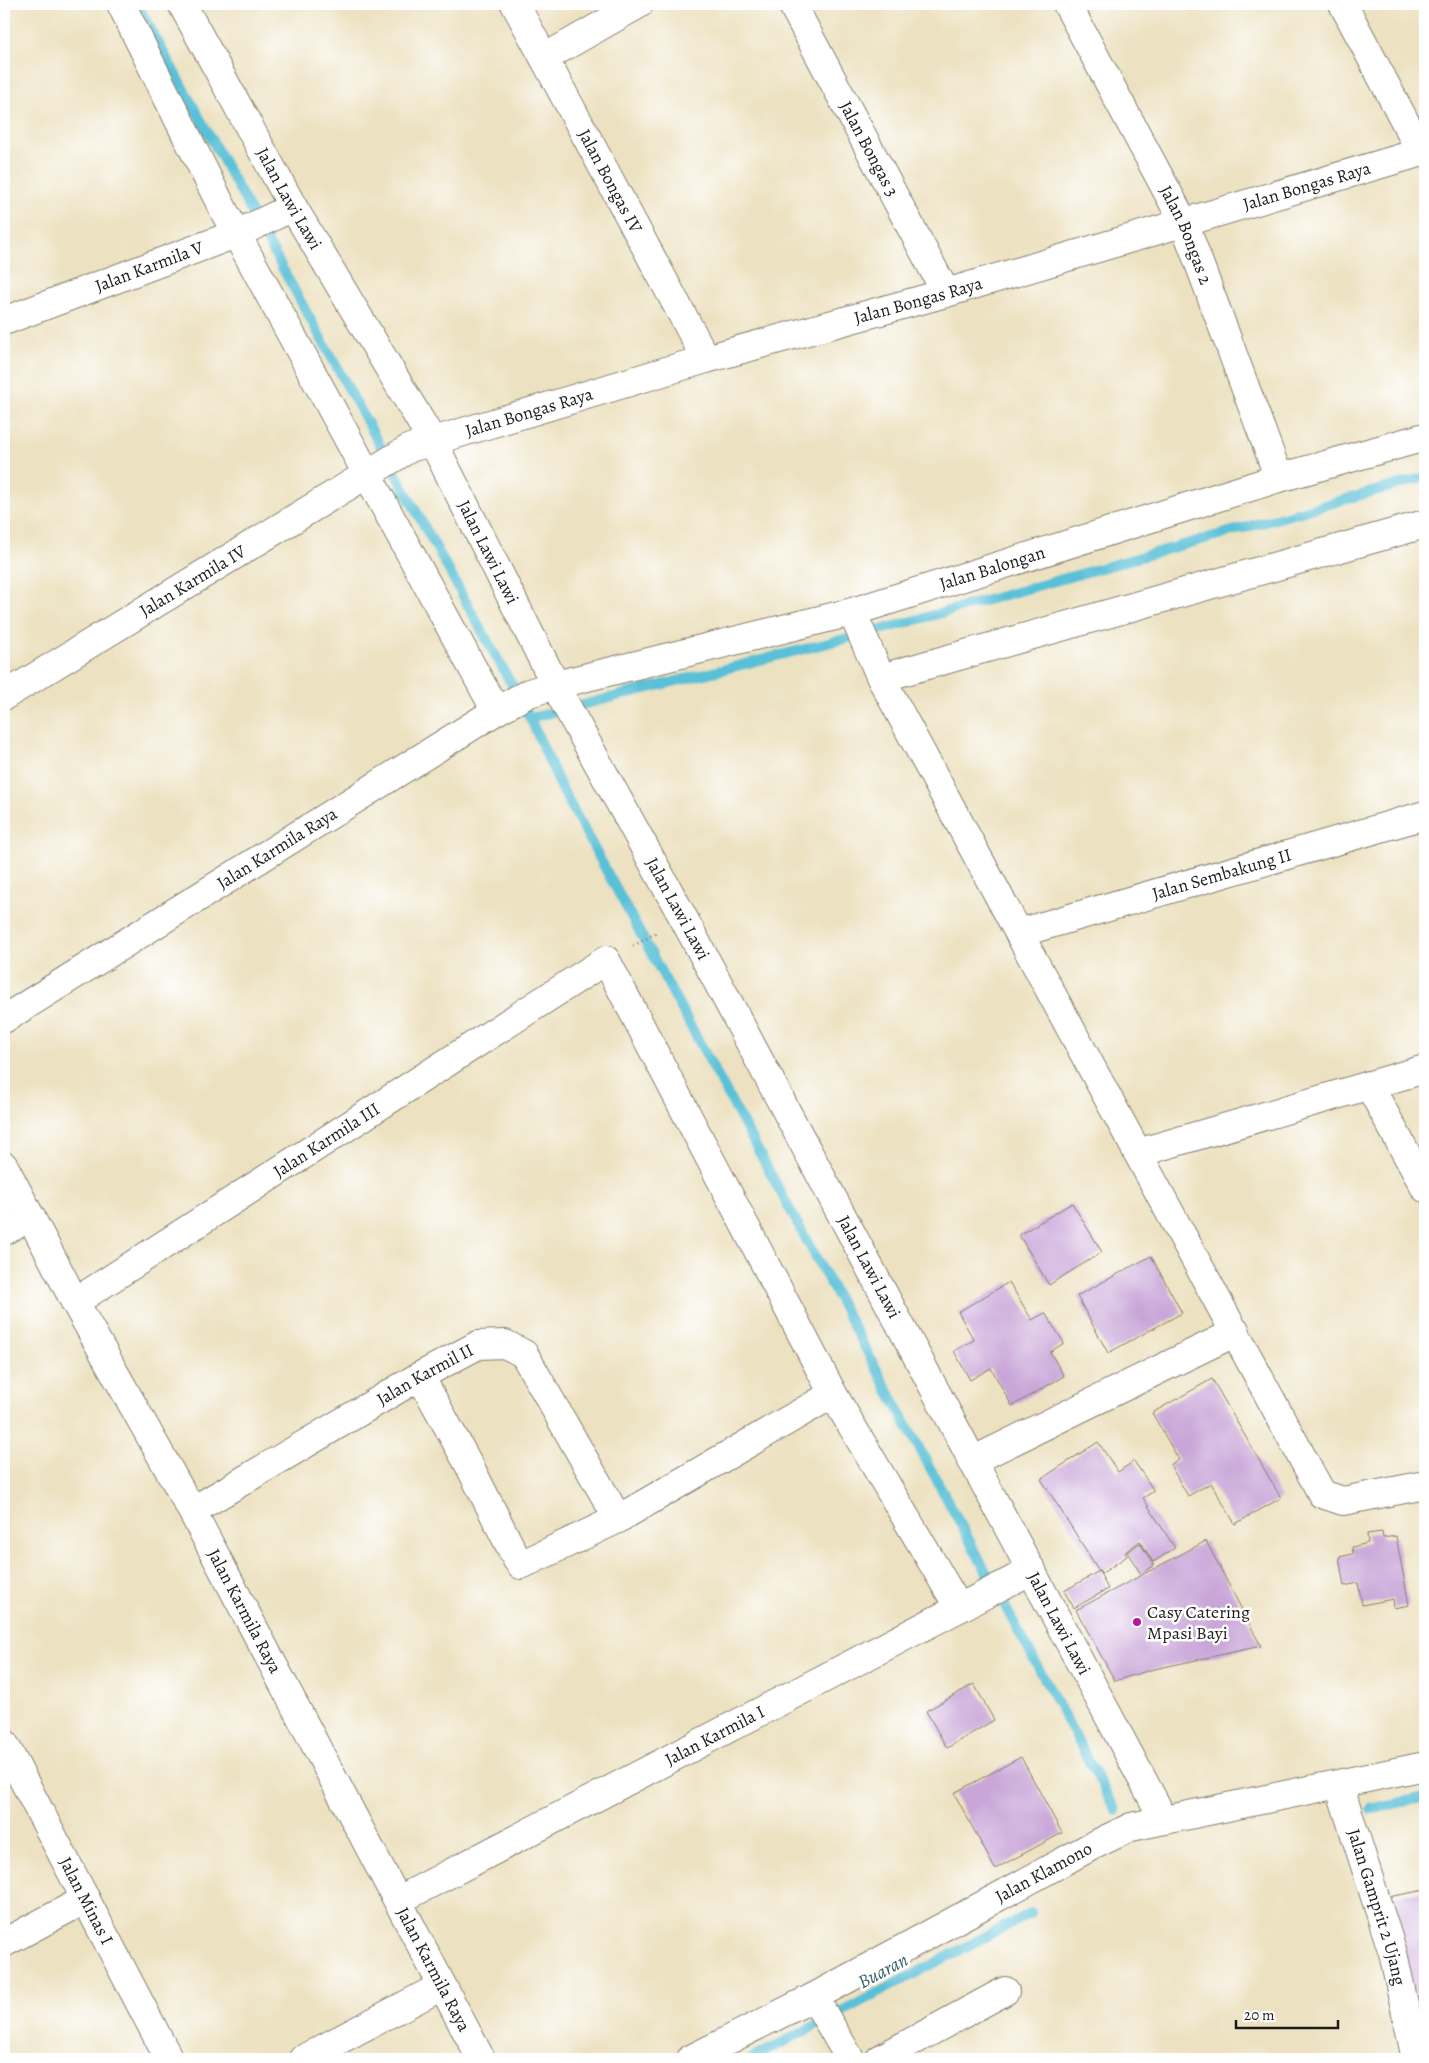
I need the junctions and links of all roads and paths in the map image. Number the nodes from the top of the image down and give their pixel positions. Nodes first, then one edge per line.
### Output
1 (121, 4) edge
2 (182, 4) edge
3 (515, 4) edge
4 (639, 4) edge
5 (792, 4) edge
6 (1067, 4) edge
7 (1342, 4) edge
8 (544, 58) junction
9 (1423, 151) edge
10 (282, 214) junction
11 (1184, 223) junction
12 (239, 233) junction
13 (946, 293) junction
14 (4, 322) edge
15 (706, 359) junction
16 (1425, 437) edge
17 (421, 445) junction
18 (374, 469) junction
19 (1279, 478) junction
20 (1425, 524) edge
21 (855, 618) junction
22 (876, 668) junction
23 (558, 691) junction
24 (4, 696) edge
25 (513, 702) junction
26 (1425, 815) edge
27 (656, 933) dead end
28 (1019, 933) junction
29 (628, 948) dead end
30 (4, 1019) edge
31 (1425, 1069) edge
32 (1368, 1085) junction
33 (1138, 1152) junction
34 (4, 1166) edge
35 (1425, 1188) edge
36 (31, 1217) junction
37 (4, 1231) edge
38 (75, 1302) junction
39 (1236, 1332) junction
40 (420, 1376) junction
41 (833, 1394) junction
42 (972, 1460) junction
43 (1425, 1485) edge
44 (192, 1511) junction
45 (618, 1519) junction
46 (1010, 1582) junction
47 (959, 1608) junction
48 (4, 1743) edge
49 (1425, 1766) edge
50 (13, 1783) edge
51 (1339, 1785) junction
52 (1164, 1820) junction
53 (86, 1899) junction
54 (399, 1900) junction
55 (4, 1943) edge
56 (442, 1986) junction
57 (1005, 1992) dead end
58 (824, 2013) junction
59 (169, 2059) edge
60 (302, 2059) edge
61 (481, 2059) edge
62 (691, 2059) edge
63 (850, 2059) edge
64 (880, 2059) edge
65 (1416, 2059) edge

1 - 12 street
2 - 10 street, Jalan Lawi Lawi
3 - 8 street, Jalan Bongas IV
4 - 8 street
5 - 13 street, Jalan Bongas 3
6 - 11 street, Jalan Bongas 2
7 - 9 street
8 - 15 street, Jalan Bongas IV
9 - 11 street, Jalan Bongas Raya
10 - 12 street, Jalan Karmila V
10 - 17 street, Jalan Lawi Lawi
11 - 13 street, Jalan Bongas Raya
11 - 19 street, Jalan Bongas 2
12 - 14 street, Jalan Karmila V
12 - 18 street
13 - 15 street, Jalan Bongas Raya
15 - 17 street, Jalan Bongas Raya
16 - 19 street, Jalan Balongan
17 - 18 street, Jalan Bongas Raya
17 - 23 street, Jalan Lawi Lawi
18 - 24 street, Jalan Karmila IV
18 - 25 street
19 - 21 street, Jalan Balongan
20 - 22 street
21 - 22 street
21 - 23 street, Jalan Balongan
22 - 28 street
23 - 25 street, Jalan Karmila Raya
23 - 42 street, Jalan Lawi Lawi
25 - 30 street, Jalan Karmila Raya
26 - 28 street, Jalan Sembakung II
27 - 29 path
28 - 33 street
31 - 32 street
32 - 33 street
32 - 35 street
33 - 39 street
34 - 36 street, Jalan Karmila Raya
36 - 37 street
36 - 38 street, Jalan Karmila Raya
38 - 41 street, Jalan Karmila III
38 - 44 street, Jalan Karmila Raya
39 - 42 street
39 - 43 street
40 - 44 street, Jalan Karmil II
40 - 45 street, Jalan Karmil II
40 - 45 street
41 - 45 street
41 - 47 street
42 - 46 street, Jalan Lawi Lawi
44 - 54 street, Jalan Karmila Raya
46 - 47 street, Jalan Karmila I
46 - 52 street, Jalan Lawi Lawi
47 - 54 street, Jalan Karmila I
48 - 50 street, Jalan Minas I
49 - 51 street, Jalan Klamono
50 - 53 street, Jalan Minas I
51 - 52 street, Jalan Klamono
51 - 65 street, Jalan Gamprit 2 Ujang
52 - 58 street, Jalan Klamono
53 - 55 street
53 - 59 street, Jalan Minas I
54 - 56 street, Jalan Karmila Raya
56 - 60 street
56 - 61 street, Jalan Karmila Raya
57 - 64 street
58 - 62 street, Jalan Klamono
58 - 63 street

